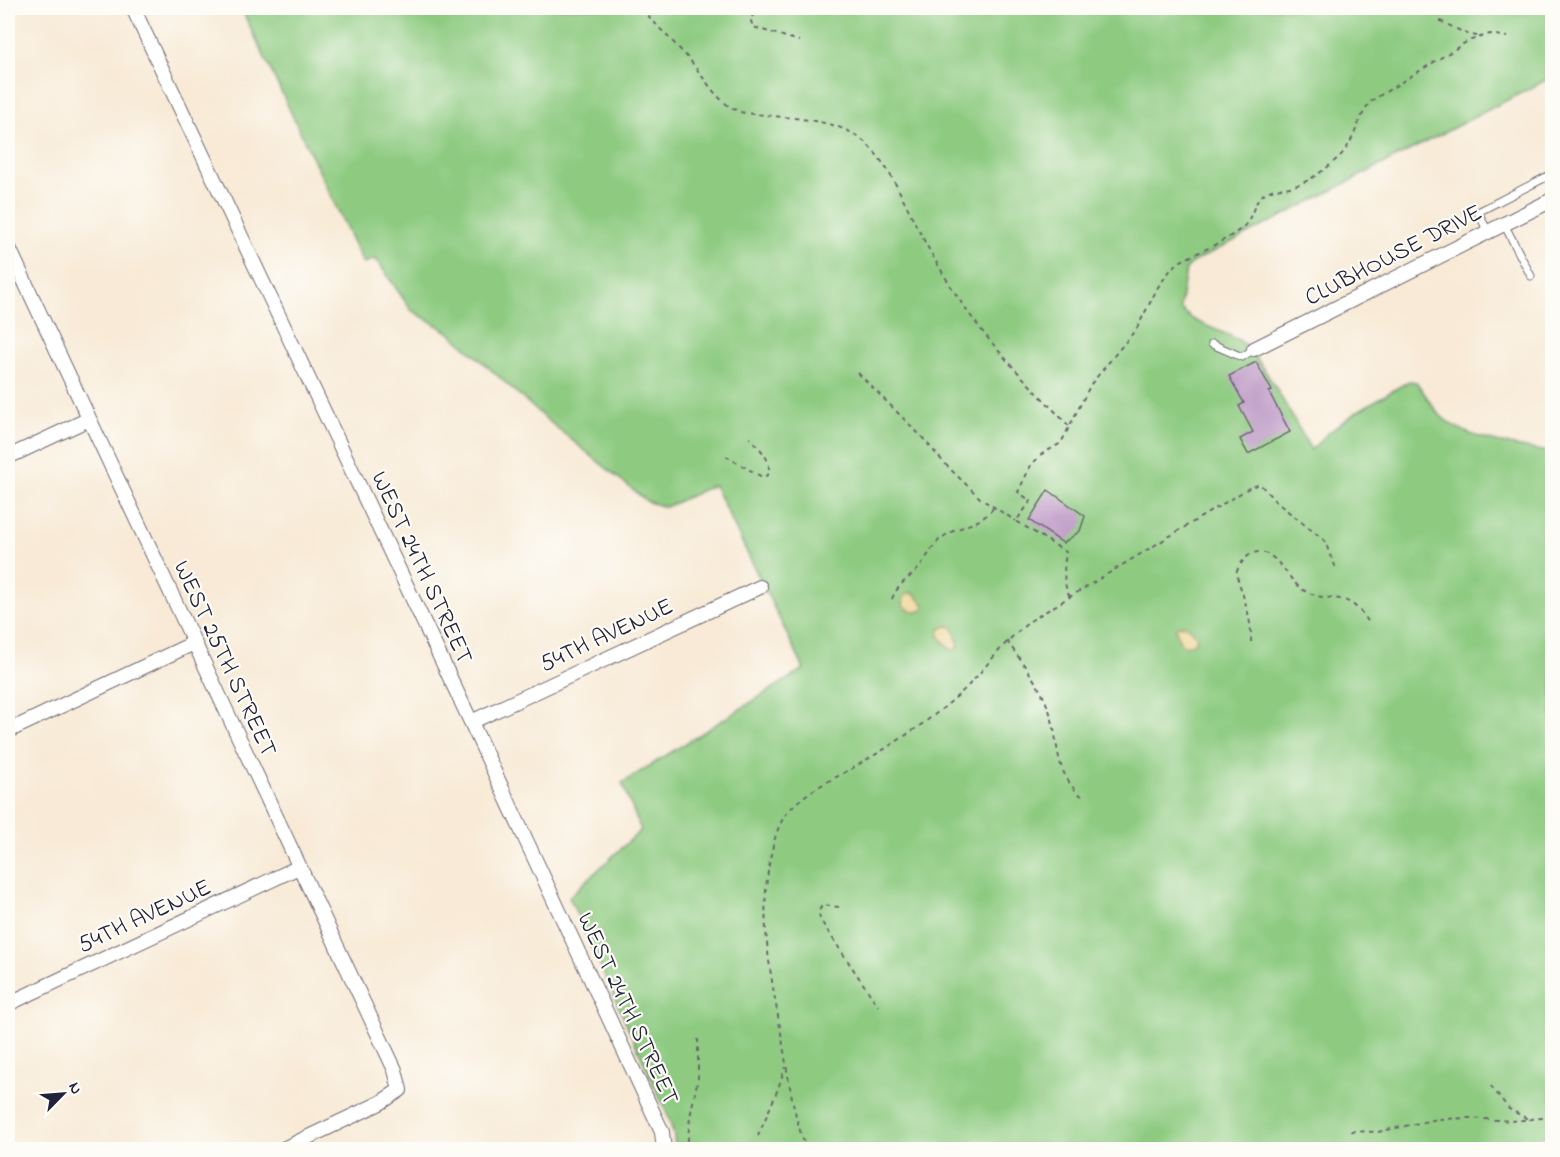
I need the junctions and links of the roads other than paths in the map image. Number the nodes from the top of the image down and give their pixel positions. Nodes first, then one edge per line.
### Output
1 (133, 8) edge
2 (1552, 174) edge
3 (1552, 200) edge
4 (1504, 224) junction
5 (1488, 232) junction
6 (8, 246) edge
7 (1531, 276) dead end
8 (1212, 344) dead end
9 (1254, 349) joint
10 (89, 419) junction
11 (8, 457) edge
12 (760, 587) dead end
13 (194, 644) junction
14 (471, 722) junction
15 (8, 731) edge
16 (299, 867) junction
17 (8, 1004) edge
18 (280, 1149) edge
19 (664, 1149) edge

1 - 14 street, WEST 24TH STREET
2 - 5 lane
3 - 4 street, CLUBHOUSE DRIVE
4 - 5 street, CLUBHOUSE DRIVE
4 - 7 lane
5 - 9 street, CLUBHOUSE DRIVE
6 - 10 street, WEST 25TH STREET
8 - 9 lane
10 - 11 street
10 - 13 street, WEST 25TH STREET
12 - 14 street, 54TH AVENUE
13 - 15 street
13 - 16 street, WEST 25TH STREET
14 - 19 street, WEST 24TH STREET
16 - 17 street, 54TH AVENUE
16 - 18 street, WEST 25TH STREET

